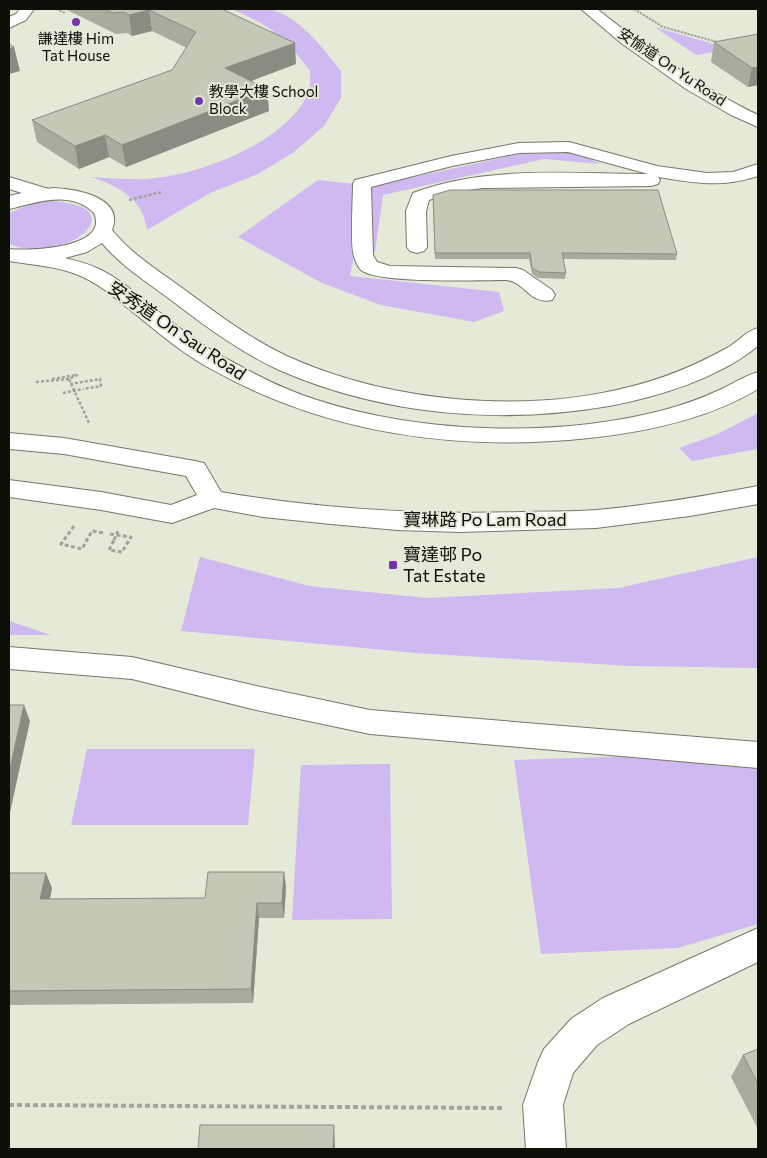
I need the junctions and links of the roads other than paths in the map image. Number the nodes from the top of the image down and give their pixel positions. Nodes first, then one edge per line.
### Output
1 (27, 9) edge
2 (588, 9) edge
3 (9, 22) edge
4 (758, 122) edge
5 (758, 170) edge
6 (707, 179) junction
7 (9, 183) edge
8 (45, 194) junction
9 (9, 203) edge
10 (102, 230) junction
11 (417, 247) dead end
12 (363, 255) junction
13 (16, 256) edge
14 (359, 285) dead end
15 (544, 295) dead end
16 (758, 335) edge
17 (758, 379) edge
18 (9, 441) edge
19 (9, 489) edge
20 (758, 495) edge
21 (212, 499) junction
22 (9, 658) edge
23 (758, 755) edge
24 (758, 944) edge
25 (546, 1149) edge

1 - 3 main road
2 - 4 main road, 安愉道 On Yu Road
5 - 6 main road
6 - 11 main road
6 - 12 main road
7 - 8 main road
8 - 9 main road
8 - 10 main road
10 - 13 main road
10 - 16 main road, 安秀道 On Sau Road
12 - 14 main road
12 - 15 main road
13 - 17 main road, 安秀道 On Sau Road
18 - 21 main road
19 - 21 main road
20 - 21 main road, 寶琳路 Po Lam Road
22 - 23 main road
24 - 25 main road

